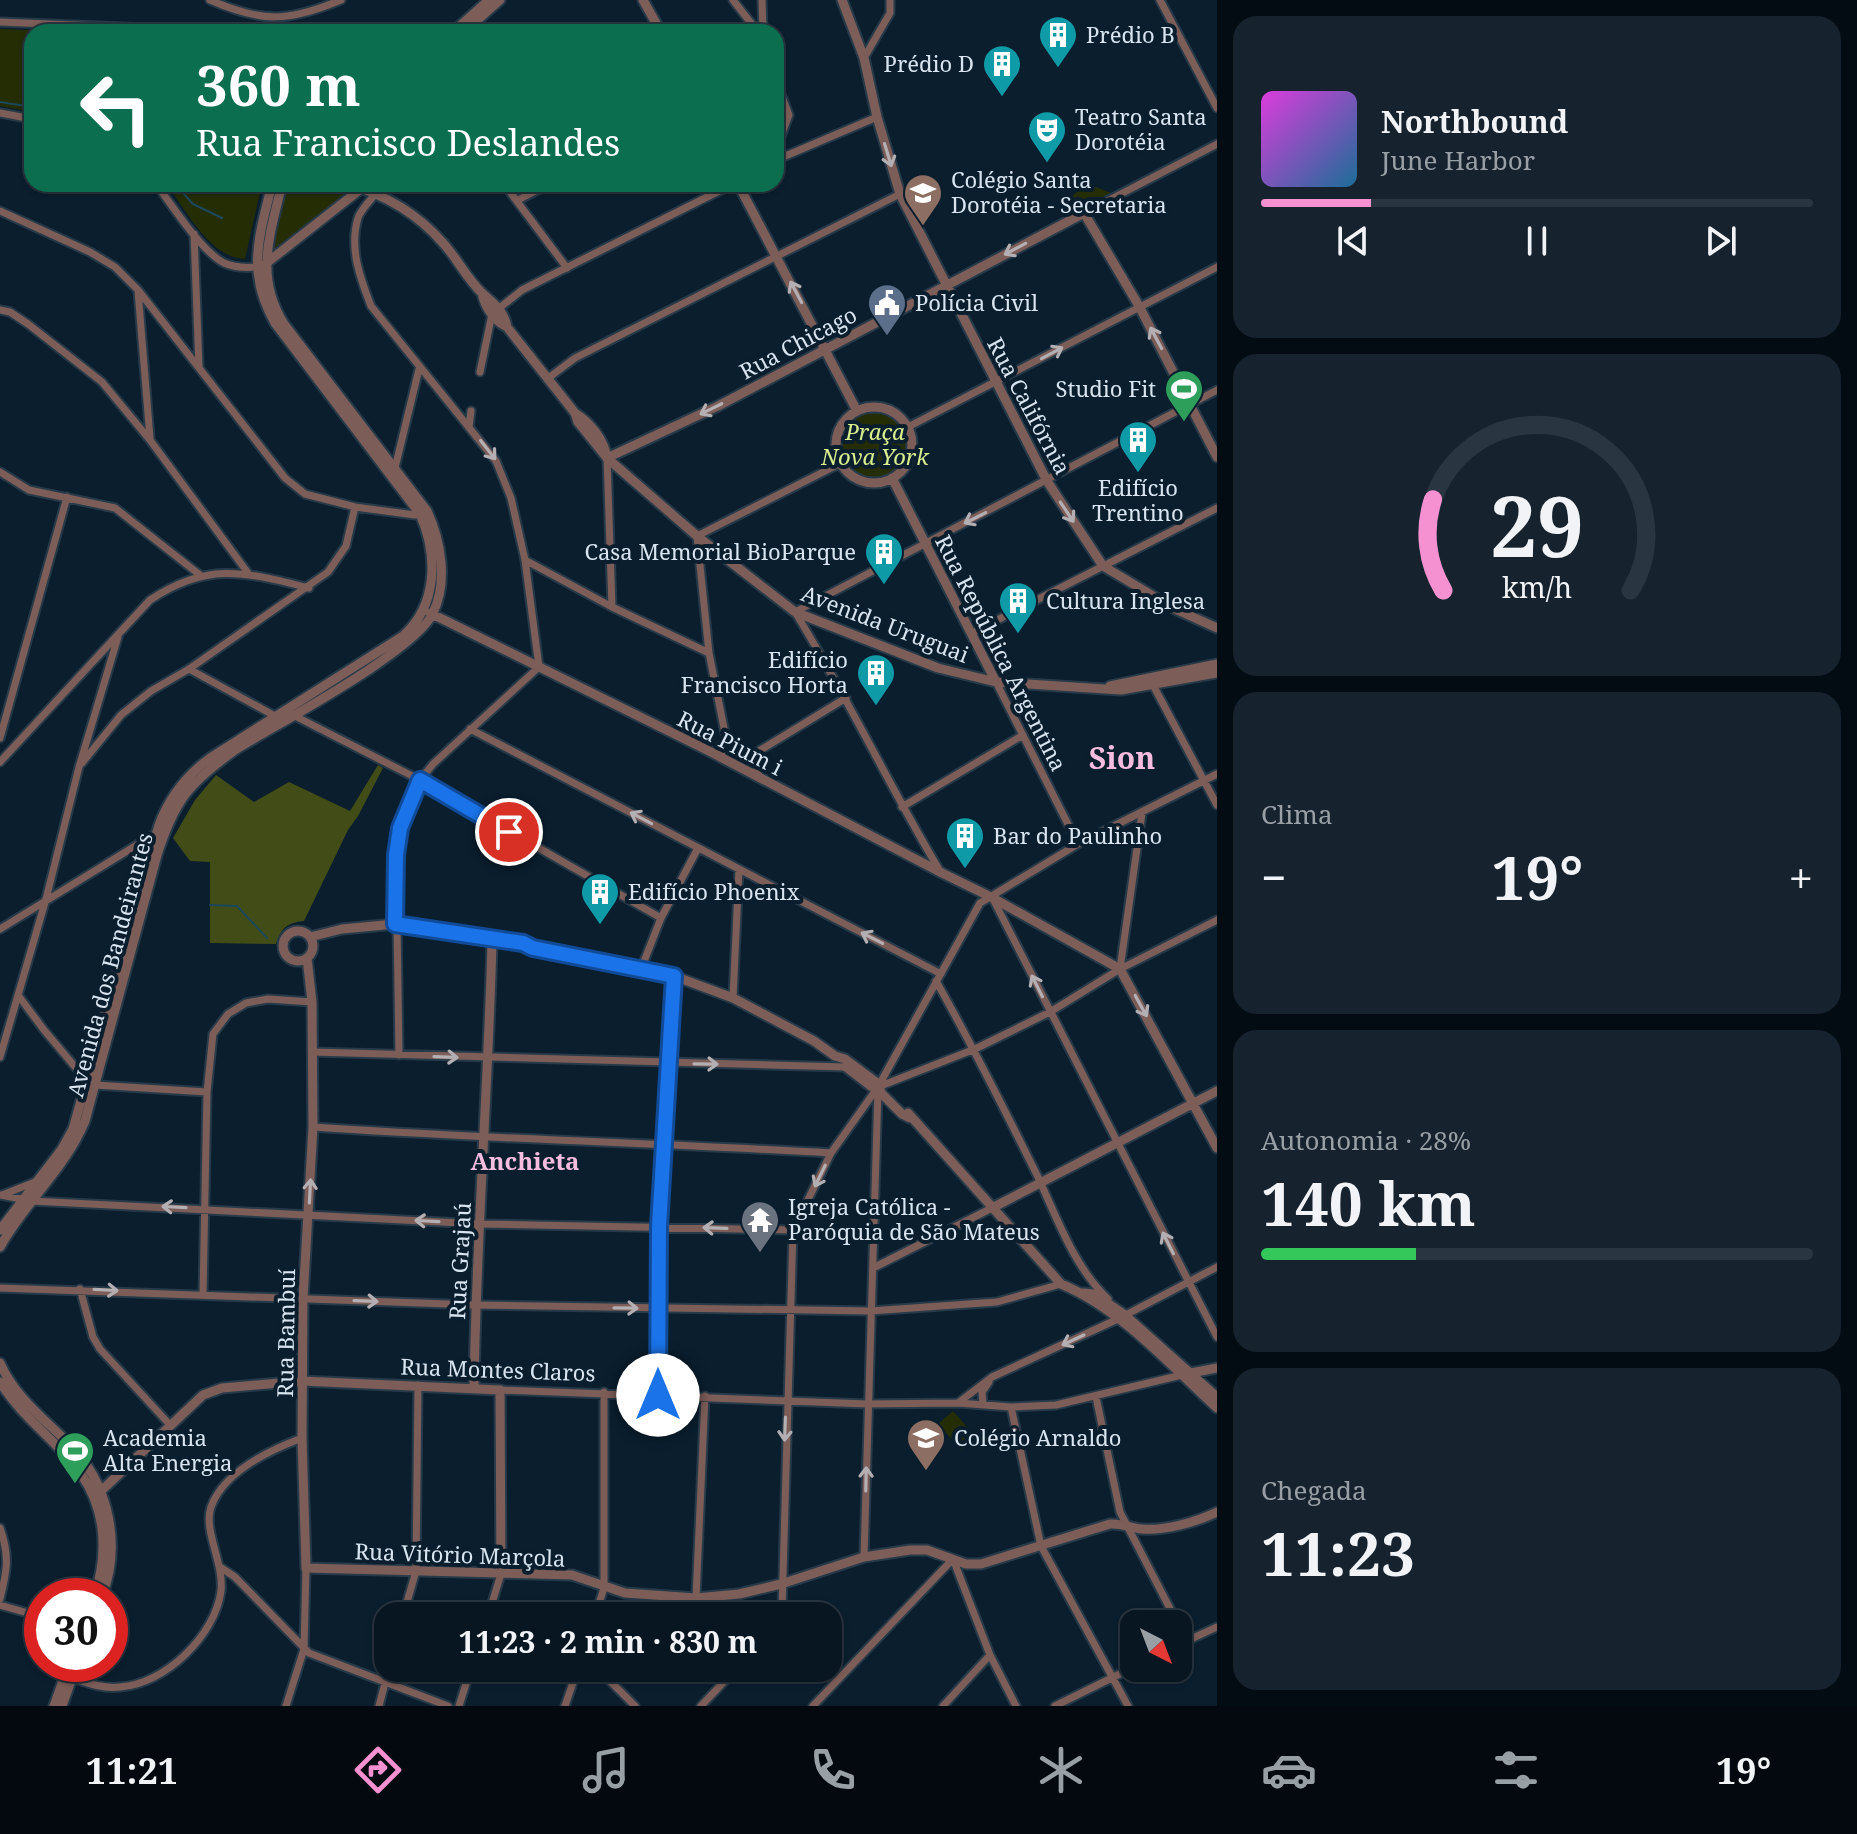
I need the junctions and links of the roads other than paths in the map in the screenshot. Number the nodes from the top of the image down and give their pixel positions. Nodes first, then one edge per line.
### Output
1 (210, 0) edge
2 (341, 0) edge
3 (489, 0) edge
4 (500, 0) edge
5 (643, 0) edge
6 (733, 0) edge
7 (762, 0) edge
8 (842, 0) edge
9 (890, 0) edge
10 (1160, 0) edge
11 (0, 22) edge
12 (49, 24) edge
13 (462, 24) edge
14 (473, 24) edge
15 (656, 24) edge
16 (753, 24) edge
17 (760, 24) edge
18 (864, 58) junction
19 (784, 102) edge
20 (1217, 108) edge
21 (0, 113) edge
22 (877, 117) junction
23 (24, 118) edge
24 (784, 128) edge
25 (1217, 144) edge
26 (784, 157) edge
27 (162, 192) edge
28 (270, 192) edge
29 (280, 192) edge
30 (357, 192) edge
31 (377, 192) joint
32 (511, 192) edge
33 (534, 192) edge
34 (720, 192) edge
35 (741, 192) edge
36 (900, 194) junction
37 (518, 200) junction
38 (0, 211) edge
39 (1084, 213) junction
40 (194, 234) junction
41 (777, 255) junction
42 (261, 266) junction
43 (1217, 267) edge
44 (567, 268) junction
45 (945, 286) junction
46 (138, 290) junction
47 (1139, 306) junction
48 (0, 310) edge
49 (495, 311) junction
50 (826, 349) junction
51 (199, 369) junction
52 (419, 369) junction
53 (480, 372) dead end
54 (547, 379) junction
55 (996, 383) junction
56 (1217, 390) edge
57 (1190, 404) junction
58 (471, 411) dead end
59 (857, 411) junction
60 (469, 427) junction
61 (908, 427) junction
62 (150, 440) junction
63 (1217, 457) edge
64 (607, 458) junction
65 (379, 459) junction
66 (841, 463) junction
67 (395, 468) junction
68 (0, 472) edge
69 (892, 478) junction
70 (1047, 481) junction
71 (67, 497) junction
72 (355, 507) junction
73 (1217, 508) edge
74 (424, 513) junction
75 (697, 536) junction
76 (925, 544) junction
77 (525, 560) junction
78 (1103, 566) junction
79 (248, 573) junction
80 (200, 575) junction
81 (309, 588) junction
82 (612, 607) junction
83 (428, 612) junction
84 (795, 612) junction
85 (452, 623) junction
86 (426, 624) junction
87 (1217, 628) edge
88 (972, 633) junction
89 (118, 637) junction
90 (709, 653) junction
91 (1217, 664) edge
92 (539, 667) junction
93 (189, 669) junction
94 (1217, 673) edge
95 (996, 682) junction
96 (1153, 685) junction
97 (1106, 688) junction
98 (846, 698) junction
99 (293, 715) junction
100 (275, 716) junction
101 (470, 729) junction
102 (1023, 735) junction
103 (0, 738) edge
104 (727, 743) junction
105 (707, 750) junction
106 (754, 754) junction
107 (719, 757) junction
108 (0, 762) edge
109 (79, 767) junction
110 (1217, 774) edge
111 (759, 778) junction
112 (420, 780) junction
113 (1205, 781) junction
114 (1217, 805) edge
115 (902, 807) junction
116 (1142, 813) junction
117 (166, 827) junction
118 (157, 832) junction
119 (921, 838) junction
120 (1078, 844) junction
121 (698, 848) junction
122 (910, 857) junction
123 (739, 869) junction
124 (942, 873) junction
125 (991, 897) junction
126 (46, 899) junction
127 (1000, 907) junction
128 (661, 918) junction
129 (1217, 920) edge
130 (395, 924) junction
131 (0, 929) edge
132 (456, 935) junction
133 (311, 942) junction
134 (492, 943) junction
135 (533, 948) junction
136 (307, 958) junction
137 (641, 969) junction
138 (1120, 969) junction
139 (674, 976) junction
140 (939, 978) junction
141 (18, 995) junction
142 (733, 998) junction
143 (312, 1002) junction
144 (1050, 1012) junction
145 (975, 1049) junction
146 (312, 1052) junction
147 (399, 1055) junction
148 (835, 1056) junction
149 (0, 1057) edge
150 (489, 1058) junction
151 (668, 1063) junction
152 (824, 1067) junction
153 (845, 1067) junction
154 (91, 1083) junction
155 (878, 1087) junction
156 (1217, 1091) edge
157 (207, 1092) junction
158 (1194, 1102) junction
159 (313, 1127) junction
160 (482, 1138) junction
161 (1118, 1143) junction
162 (663, 1144) junction
163 (1217, 1148) edge
164 (831, 1153) junction
165 (37, 1181) junction
166 (1041, 1185) junction
167 (0, 1195) edge
168 (28, 1200) junction
169 (992, 1208) junction
170 (205, 1209) junction
171 (308, 1216) junction
172 (481, 1224) junction
173 (659, 1227) junction
174 (0, 1230) edge
175 (793, 1230) junction
176 (0, 1247) edge
177 (1217, 1267) edge
178 (873, 1268) junction
179 (1188, 1283) junction
180 (1061, 1284) junction
181 (0, 1288) edge
182 (80, 1289) junction
183 (203, 1295) junction
184 (303, 1299) junction
185 (475, 1305) junction
186 (658, 1309) junction
187 (789, 1310) junction
188 (870, 1311) junction
189 (1121, 1317) junction
190 (1217, 1337) edge
191 (0, 1363) edge
192 (1217, 1368) edge
193 (1186, 1374) junction
194 (992, 1377) junction
195 (302, 1381) junction
196 (0, 1382) edge
197 (418, 1385) junction
198 (474, 1388) junction
199 (500, 1390) junction
200 (604, 1392) junction
201 (658, 1395) junction
202 (705, 1396) junction
203 (1096, 1397) junction
204 (1217, 1397) edge
205 (786, 1400) junction
206 (958, 1403) junction
207 (867, 1404) junction
208 (983, 1404) junction
209 (1011, 1407) junction
210 (1217, 1408) edge
211 (171, 1426) junction
212 (302, 1438) junction
213 (101, 1491) junction
214 (1217, 1512) edge
215 (1129, 1526) junction
216 (0, 1528) edge
217 (1041, 1546) junction
218 (864, 1557) junction
219 (953, 1559) junction
220 (220, 1567) junction
221 (306, 1568) junction
222 (416, 1571) junction
223 (501, 1574) junction
224 (99, 1578) edge
225 (107, 1578) edge
226 (781, 1584) junction
227 (604, 1588) junction
228 (696, 1598) junction
229 (0, 1602) edge
230 (407, 1602) edge
231 (492, 1602) edge
232 (600, 1602) edge
233 (782, 1602) edge
234 (1171, 1610) edge
235 (24, 1611) edge
236 (1217, 1627) edge
237 (1192, 1638) edge
238 (304, 1649) junction
239 (990, 1655) junction
240 (1120, 1675) edge
241 (374, 1678) edge
242 (1114, 1678) junction
243 (63, 1682) edge
244 (71, 1682) edge
245 (84, 1682) edge
246 (385, 1682) joint
247 (467, 1682) edge
248 (573, 1682) edge
249 (611, 1682) edge
250 (724, 1682) edge
251 (54, 1706) edge
252 (62, 1706) edge
253 (286, 1706) edge
254 (379, 1706) edge
255 (448, 1706) edge
256 (459, 1706) edge
257 (565, 1706) edge
258 (635, 1706) edge
259 (701, 1706) edge
260 (813, 1706) edge
261 (943, 1706) edge
262 (1016, 1706) edge
263 (1055, 1706) edge
264 (1128, 1706) edge

1 - 2 street
3 - 13 street
4 - 14 street
5 - 15 street
6 - 16 street
7 - 17 street
8 - 18 street, Rua Califórnia
9 - 18 street
10 - 20 street
11 - 12 street
18 - 22 street, Rua Califórnia
19 - 24 street
21 - 23 street
22 - 26 street
22 -> 36 street, Rua Califórnia
25 - 39 street, Rua Chicago
27 - 40 street
28 - 42 street, Avenida dos Bandeirantes
29 - 42 street, Avenida dos Bandeirantes
30 - 42 street
31 - 49 street, Avenida Uruguai
31 - 52 street
32 - 37 street
33 - 37 street
34 - 44 street
35 - 41 street
36 - 41 street
36 - 45 street, Rua Califórnia
37 - 44 street
38 - 46 street
39 -> 45 street, Rua Chicago
39 - 47 street
40 - 42 street
40 - 51 street
50 -> 41 street
41 - 54 street
42 - 65 street, Avenida dos Bandeirantes
42 - 67 street, Avenida dos Bandeirantes
43 - 47 street
44 - 49 street
45 - 50 street, Rua Chicago
45 - 55 street, Rua Califórnia
46 - 51 street
46 - 62 street
55 -> 47 street
57 -> 47 street
48 - 62 street
49 - 53 street
49 - 54 street, Avenida Uruguai
50 - 59 street
50 -> 64 street, Rua Chicago
51 - 72 street
52 - 60 street
52 - 67 street
54 - 64 street, Avenida Uruguai
55 - 61 street
55 - 70 street, Rua Califórnia
56 - 57 street
57 - 63 street
57 - 70 street
58 - 60 street
59 - 61 street
59 - 66 street
60 -> 77 street
61 - 69 street
62 - 79 street
64 - 75 street, Avenida Uruguai
64 - 82 street
65 - 67 street
65 - 74 street, Avenida dos Bandeirantes
66 - 69 street
66 - 75 street
67 - 74 street, Avenida dos Bandeirantes
68 - 71 street
69 - 76 street, Rua República Argentina
70 -> 76 street
70 -> 78 street, Rua Califórnia
71 - 80 street
71 - 103 street
72 - 74 street
72 - 81 street
73 - 78 street
74 - 83 street, Avenida dos Bandeirantes
75 - 84 street, Avenida Uruguai
75 - 90 street
76 - 84 street
76 - 88 street, Rua República Argentina
77 - 82 street
77 - 92 street
78 - 87 street, Rua Califórnia
78 - 88 street
79 - 80 street
79 - 81 street
80 - 89 street
81 - 93 street
82 - 90 street
83 - 85 street, Rua Pium i
83 - 86 street, Avenida dos Bandeirantes
83 - 100 street, Avenida dos Bandeirantes
84 - 95 street, Avenida Uruguai
84 - 98 street
85 - 86 street
85 - 92 street, Rua Pium i
86 - 99 street, Avenida dos Bandeirantes
88 - 95 street, Rua República Argentina
89 - 108 street
89 - 109 street
90 - 104 street
91 - 97 street, Avenida Uruguai
92 - 101 street
92 - 105 street, Rua Pium i
93 - 100 street
93 - 109 street
94 - 96 street, Avenida Uruguai
95 - 97 street, Avenida Uruguai
95 - 102 street, Rua República Argentina
96 - 97 street, Avenida Uruguai
96 - 113 street
98 - 106 street
98 - 115 street
99 - 112 street
99 - 117 street, Avenida dos Bandeirantes
100 - 118 street, Avenida dos Bandeirantes
101 - 112 street
121 -> 101 street
102 - 115 street
102 - 120 street, Rua República Argentina
104 - 105 street
104 - 106 street
104 - 107 street
105 - 107 street, Rua Pium i
106 - 111 street
107 - 111 street, Rua Pium i
109 - 126 street
110 - 113 street
111 - 122 street, Rua Pium i
112 - 128 street
112 - 130 street
113 - 114 street
113 - 116 street
115 - 119 street
116 - 120 street
116 - 138 street
117 - 118 street
117 - 154 street, Avenida dos Bandeirantes
118 - 126 street
118 - 154 street, Avenida dos Bandeirantes
119 - 122 street
119 - 124 street
120 - 125 street
121 - 123 street
121 - 128 street
122 - 124 street, Rua Pium i
140 -> 123 street
123 - 142 street
124 - 125 street, Rua Pium i
125 - 127 street, Rua Pium i
125 - 140 street
126 - 131 street
126 - 141 street
127 - 138 street, Rua Pium i
144 -> 127 street
128 - 137 street
129 - 138 street
130 - 132 street
130 - 133 street
130 - 147 street
132 - 134 street
132 - 135 street
133 - 136 street
133 - 136 street
134 - 135 street
134 - 150 street, Rua Grajaú
135 - 137 street
136 - 143 street, Rua Bambuí
137 - 139 street
138 - 144 street
138 -> 158 street
139 - 142 street
139 - 151 street
140 - 145 street
140 - 155 street
141 - 149 street
141 - 154 street
142 - 148 street
143 - 146 street, Rua Bambuí
143 - 157 street
144 - 145 street
144 - 161 street
145 - 155 street
145 - 166 street
146 - 147 street
146 - 159 street, Rua Bambuí
147 -> 150 street
148 - 152 street
148 - 153 street
148 - 155 street
150 - 151 street
150 - 160 street, Rua Grajaú
151 -> 152 street
151 - 162 street
152 - 153 street
153 - 155 street
154 - 157 street
154 - 165 street, Avenida dos Bandeirantes
154 - 168 street, Avenida dos Bandeirantes
155 - 164 street
155 - 169 street
155 - 178 street
156 - 158 street
157 - 170 street
158 - 161 street
158 - 163 street
159 - 160 street
171 -> 159 street, Rua Bambuí
160 - 162 street
160 - 172 street, Rua Grajaú
161 - 166 street
179 -> 161 street
162 - 164 street
162 - 173 street
164 -> 175 street
165 - 167 street
165 - 168 street, Avenida dos Bandeirantes
166 - 169 street
166 - 189 street
167 - 168 street
170 -> 168 street
168 - 174 street, Avenida dos Bandeirantes
168 - 176 street, Avenida dos Bandeirantes
169 - 178 street
169 - 180 street
170 - 171 street
170 - 183 street
172 -> 171 street
171 - 184 street, Rua Bambuí
172 - 173 street
172 - 185 street, Rua Grajaú
175 -> 173 street
173 - 186 street
175 - 187 street
177 - 179 street
178 - 188 street
179 - 189 street
179 - 190 street
180 - 188 street
180 - 189 street
181 - 182 street
182 -> 183 street
182 - 211 street
183 - 184 street
184 -> 185 street
184 - 195 street, Rua Bambuí
185 -> 186 street
185 - 198 street, Rua Grajaú
186 - 187 street
186 - 201 street
187 - 188 street
187 - 205 street
188 - 207 street
189 - 193 street
189 -> 194 street
191 - 213 street
192 - 193 street, Rua Montes Claros
193 - 203 street, Rua Montes Claros
193 - 204 street
193 - 210 street
194 - 206 street
194 - 208 street
195 - 197 street, Rua Montes Claros
195 - 211 street, Rua Montes Claros
195 - 212 street, Rua Bambuí
196 - 224 street
197 - 198 street, Rua Montes Claros
197 - 222 street
198 - 199 street, Rua Montes Claros
199 - 200 street, Rua Montes Claros
199 - 223 street
200 - 201 street, Rua Montes Claros
200 - 227 street
201 - 202 street, Rua Montes Claros
202 - 205 street, Rua Montes Claros
202 - 228 street
203 - 209 street, Rua Montes Claros
203 - 215 street
205 - 207 street, Rua Montes Claros
205 -> 226 street
206 - 207 street, Rua Montes Claros
206 - 208 street, Rua Montes Claros
218 -> 207 street
208 - 209 street, Rua Montes Claros
209 - 217 street
211 - 213 street, Rua Montes Claros
212 - 220 street
212 - 221 street, Rua Bambuí
213 - 225 street
214 - 215 street, Rua Vitório Marçola
215 - 217 street, Rua Vitório Marçola
215 - 234 street
216 - 229 street
217 - 219 street, Rua Vitório Marçola
217 - 242 street
218 - 219 street, Rua Vitório Marçola
218 - 226 street, Rua Vitório Marçola
219 - 239 street
219 - 260 street
220 - 238 street
220 - 245 street
221 - 222 street, Rua Vitório Marçola
221 - 238 street, Rua Bambuí
222 - 223 street, Rua Vitório Marçola
222 - 230 street
223 - 227 street, Rua Vitório Marçola
223 - 231 street
226 - 228 street, Rua Vitório Marçola
226 - 233 street
227 - 228 street, Rua Vitório Marçola
227 - 232 street
229 - 235 street
236 - 237 street
238 - 241 street
238 - 253 street, Rua Bambuí
239 - 261 street
239 - 262 street
240 - 242 street
242 - 263 street
242 - 264 street
243 - 251 street
244 - 252 street
246 - 254 street
246 - 255 street
247 - 256 street
248 - 257 street
249 - 258 street
250 - 259 street

